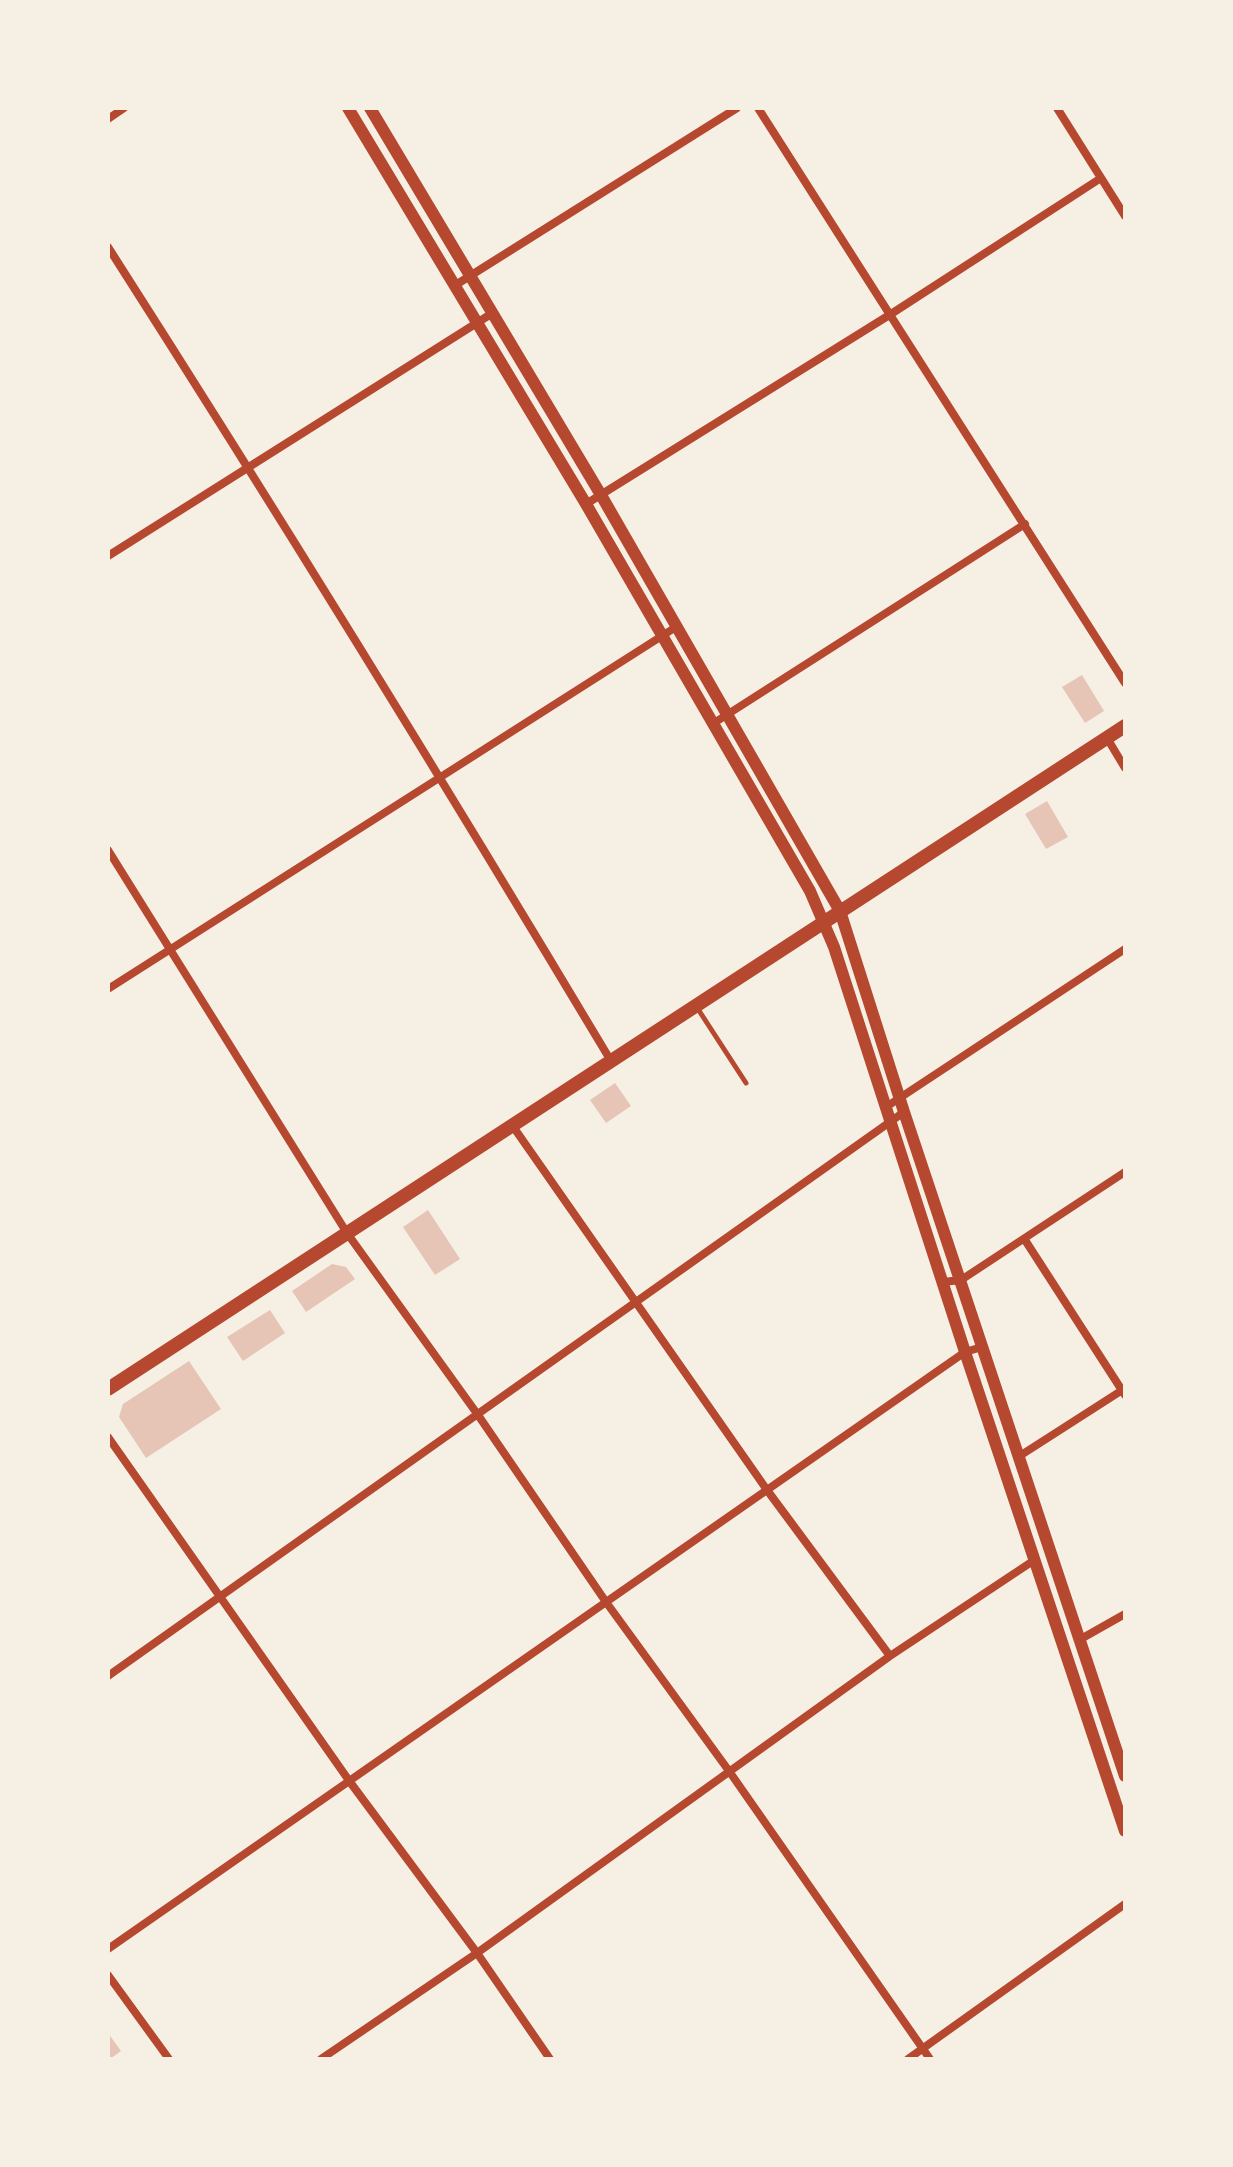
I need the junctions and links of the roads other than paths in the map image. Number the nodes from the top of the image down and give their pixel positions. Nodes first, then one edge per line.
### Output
1 (124, 108) edge
2 (348, 108) edge
3 (370, 108) edge
4 (737, 108) edge
5 (758, 108) edge
6 (1057, 108) edge
7 (108, 119) edge
8 (1101, 178) junction
9 (1125, 216) edge
10 (108, 247) edge
11 (470, 277) junction
12 (454, 286) junction
13 (491, 314) junction
14 (891, 314) junction
15 (476, 322) junction
16 (249, 467) junction
17 (601, 495) junction
18 (586, 504) junction
19 (1025, 524) junction
20 (108, 556) edge
21 (676, 627) junction
22 (663, 635) junction
23 (1125, 683) edge
24 (728, 714) junction
25 (714, 723) junction
26 (1125, 726) edge
27 (1107, 738) junction
28 (1125, 768) edge
29 (441, 777) junction
30 (108, 850) edge
31 (840, 911) junction
32 (824, 922) junction
33 (170, 949) junction
34 (1125, 949) edge
35 (108, 989) edge
36 (696, 1005) junction
37 (611, 1061) junction
38 (746, 1083) dead end
39 (899, 1098) junction
40 (886, 1107) junction
41 (904, 1112) junction
42 (890, 1122) junction
43 (512, 1125) junction
44 (1125, 1172) edge
45 (347, 1233) junction
46 (1025, 1240) junction
47 (961, 1280) junction
48 (943, 1282) junction
49 (638, 1303) junction
50 (982, 1347) junction
51 (965, 1352) junction
52 (108, 1389) edge
53 (1124, 1391) edge
54 (478, 1415) junction
55 (108, 1437) edge
56 (1018, 1457) junction
57 (767, 1490) junction
58 (1033, 1561) junction
59 (221, 1597) junction
60 (606, 1602) junction
61 (1125, 1614) edge
62 (1079, 1640) junction
63 (890, 1656) junction
64 (108, 1676) edge
65 (729, 1771) junction
66 (1125, 1776) edge
67 (350, 1782) junction
68 (1124, 1827) edge
69 (1125, 1904) edge
70 (108, 1949) edge
71 (477, 1953) junction
72 (108, 1975) edge
73 (923, 2048) junction
74 (169, 2059) edge
75 (321, 2059) edge
76 (550, 2059) edge
77 (908, 2059) edge
78 (930, 2059) edge

1 - 7 street
2 - 12 street
3 - 11 street
4 - 11 street
5 - 14 street
6 - 8 street
8 - 9 street
8 - 14 street
10 - 16 street
11 - 12 street
11 - 13 street
12 - 15 street
13 - 15 street
13 - 17 street
14 - 17 street
14 - 19 street
15 - 16 street
15 - 18 street
16 - 20 street
16 - 29 street
17 - 18 street
17 - 21 street
18 - 22 street
19 - 23 street
19 - 24 street
21 - 22 street
21 - 24 street
22 - 25 street
22 - 29 street
24 - 25 street
24 - 31 street
25 - 32 street
26 - 27 main road
27 - 28 street
27 - 31 main road
29 - 33 street
29 - 37 street
30 - 33 street
31 - 32 main road
31 - 39 street
32 - 36 main road
32 - 40 street
33 - 35 street
33 - 45 street
34 - 39 street
36 - 37 main road
36 - 38 lane
37 - 43 main road
39 - 40 street
39 - 41 street
40 - 42 street
41 - 42 street
41 - 47 street
42 - 48 street
42 - 49 street
43 - 45 main road
43 - 49 street
44 - 46 street
45 - 52 main road
45 - 54 street
46 - 47 street
46 - 53 street
47 - 48 street
47 - 50 street
48 - 51 street
49 - 54 street
49 - 57 street
50 - 51 street
50 - 56 street
51 - 57 street
51 - 58 street
53 - 56 street
54 - 59 street
54 - 60 street
55 - 59 street
56 - 62 street
57 - 60 street
57 - 63 street
58 - 63 street
58 - 68 street
59 - 64 street
59 - 67 street
60 - 65 street
60 - 67 street
61 - 62 street
62 - 66 street
63 - 65 street
65 - 71 street
65 - 73 street
67 - 70 street
67 - 71 street
69 - 73 street
71 - 75 street
71 - 76 street
72 - 74 street
73 - 77 street
73 - 78 street

